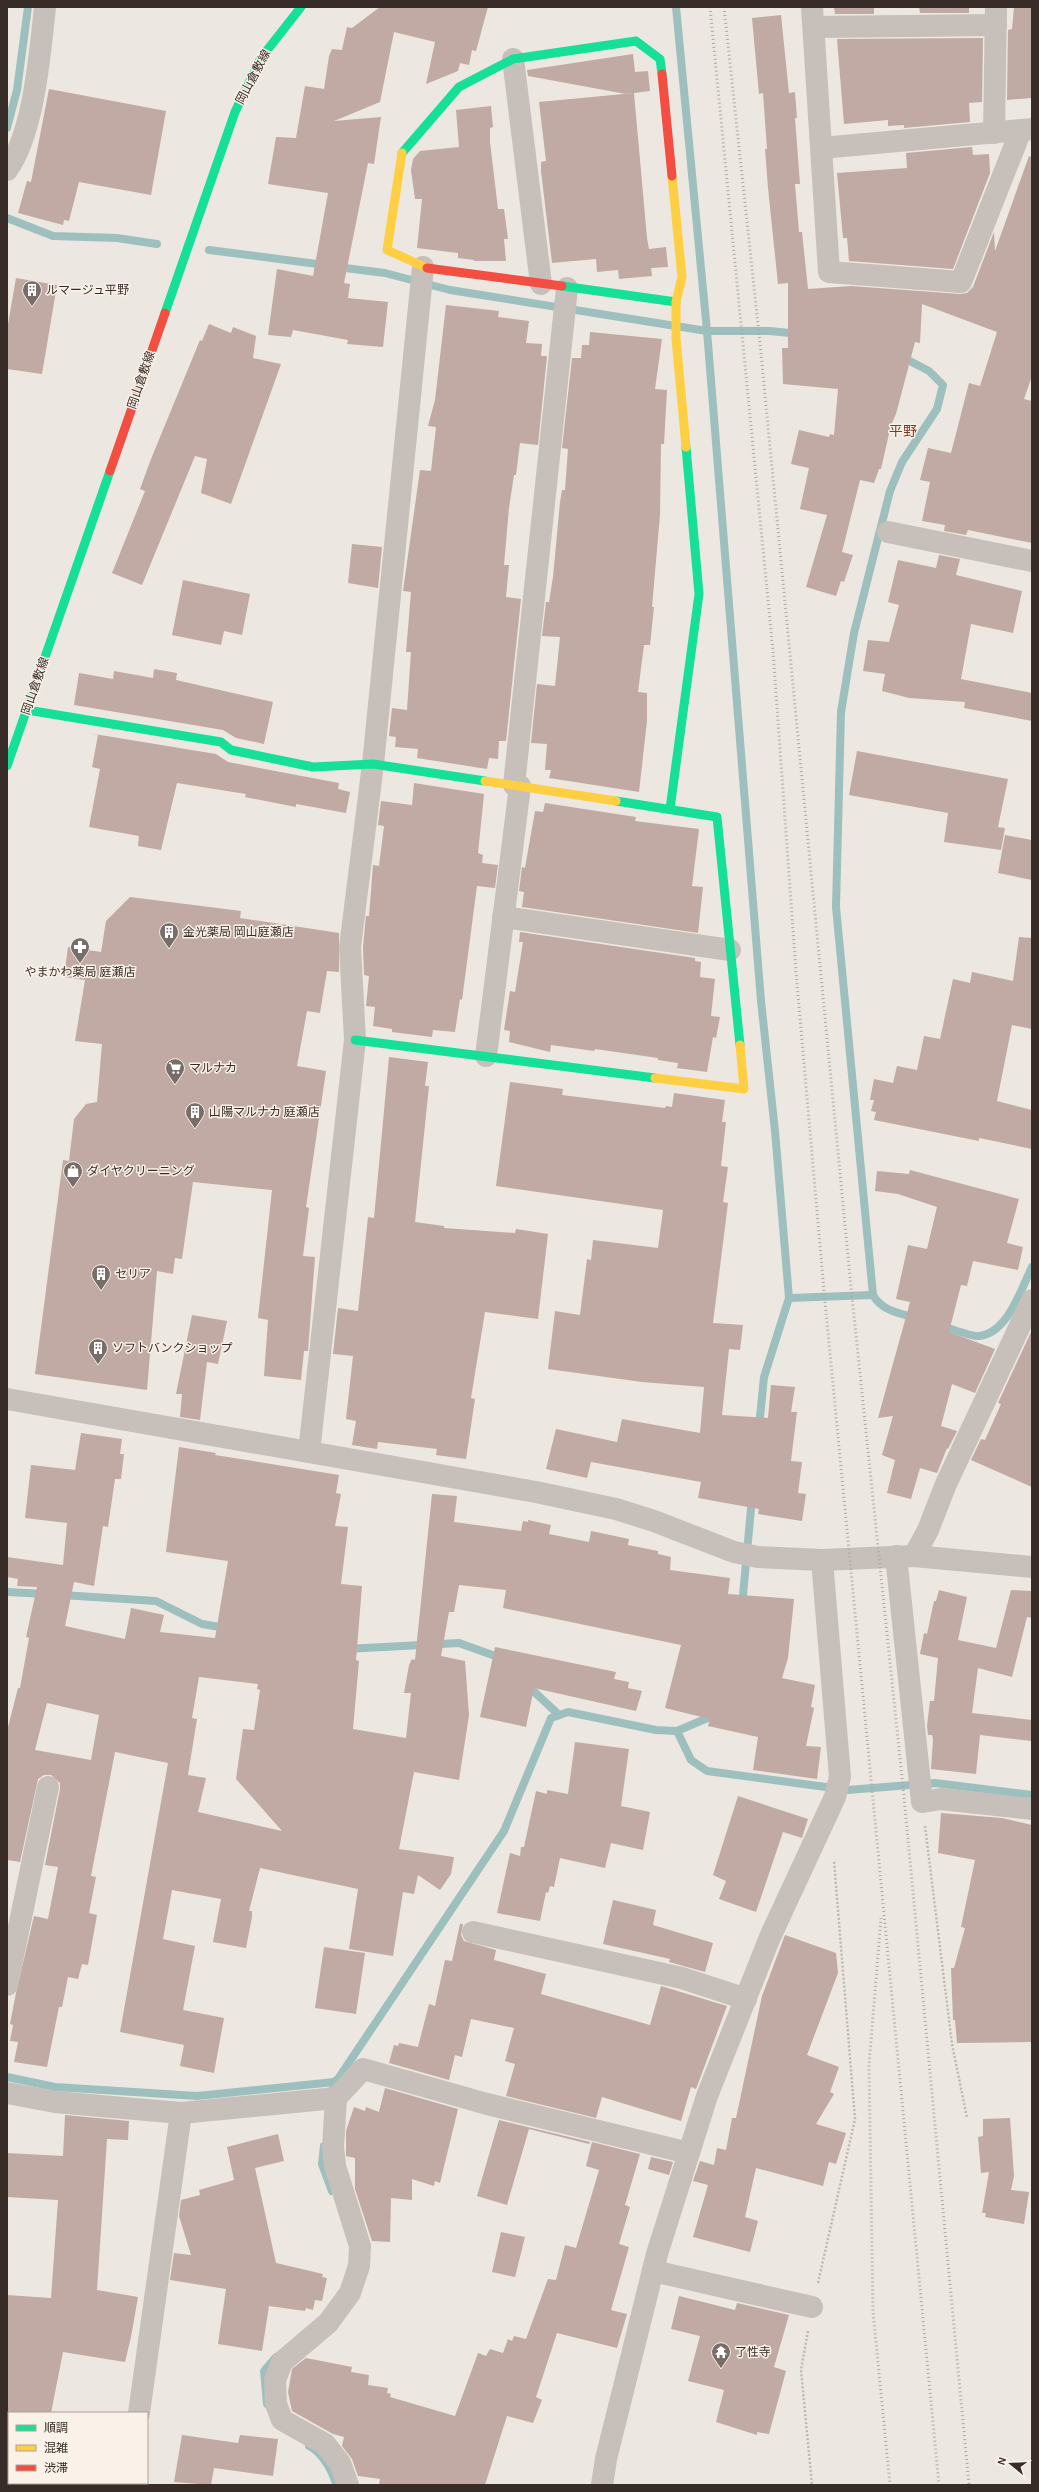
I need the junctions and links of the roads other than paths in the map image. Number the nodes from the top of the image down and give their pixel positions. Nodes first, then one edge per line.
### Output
1 (45, 7) edge
2 (301, 7) edge
3 (996, 16) edge
4 (813, 17) edge
5 (513, 59) junction
6 (1027, 130) edge
7 (994, 133) junction
8 (821, 148) junction
9 (7, 170) edge
10 (422, 279) junction
11 (541, 284) junction
12 (567, 293) junction
13 (676, 302) junction
14 (888, 532) dead end
15 (1032, 561) edge
16 (26, 710) junction
17 (373, 764) junction
18 (7, 766) edge
19 (517, 786) junction
20 (670, 808) junction
21 (503, 917) junction
22 (730, 950) junction
23 (355, 1040) junction
24 (486, 1056) junction
25 (1032, 1300) edge
26 (7, 1399) edge
27 (309, 1452) junction
28 (905, 1556) junction
29 (822, 1560) junction
30 (1032, 1567) edge
31 (48, 1787) dead end
32 (1032, 1809) edge
33 (473, 1932) dead end
34 (7, 1985) edge
35 (746, 1999) junction
36 (7, 2094) edge
37 (336, 2098) junction
38 (181, 2113) junction
39 (689, 2152) junction
40 (653, 2271) junction
41 (812, 2308) road end
42 (139, 2412) edge
43 (348, 2485) edge
44 (602, 2485) edge

1 - 9 street
2 - 16 street, 岡山倉敷線
3 - 4 street
3 - 7 street
4 - 8 street
5 - 10 street
5 - 11 street
5 - 13 street
6 - 7 street
6 - 8 street
7 - 8 street
10 - 11 street
10 - 17 street
11 - 12 street
12 - 13 street
12 - 19 street
13 - 20 street
14 - 15 street
16 - 17 street
16 - 18 street, 岡山倉敷線
17 - 19 street
17 - 23 street
19 - 20 street
19 - 21 street
20 - 22 street
21 - 22 street
21 - 24 street
22 - 24 street
23 - 24 street
23 - 27 street
25 - 28 street
26 - 27 street
27 - 29 street
28 - 29 street
28 - 30 street
28 - 32 street
29 - 35 street
31 - 34 street
33 - 35 street
35 - 39 street
36 - 38 street
37 - 38 street
37 - 39 street
37 - 43 street
38 - 42 street
39 - 40 street
40 - 41 street
40 - 44 street

